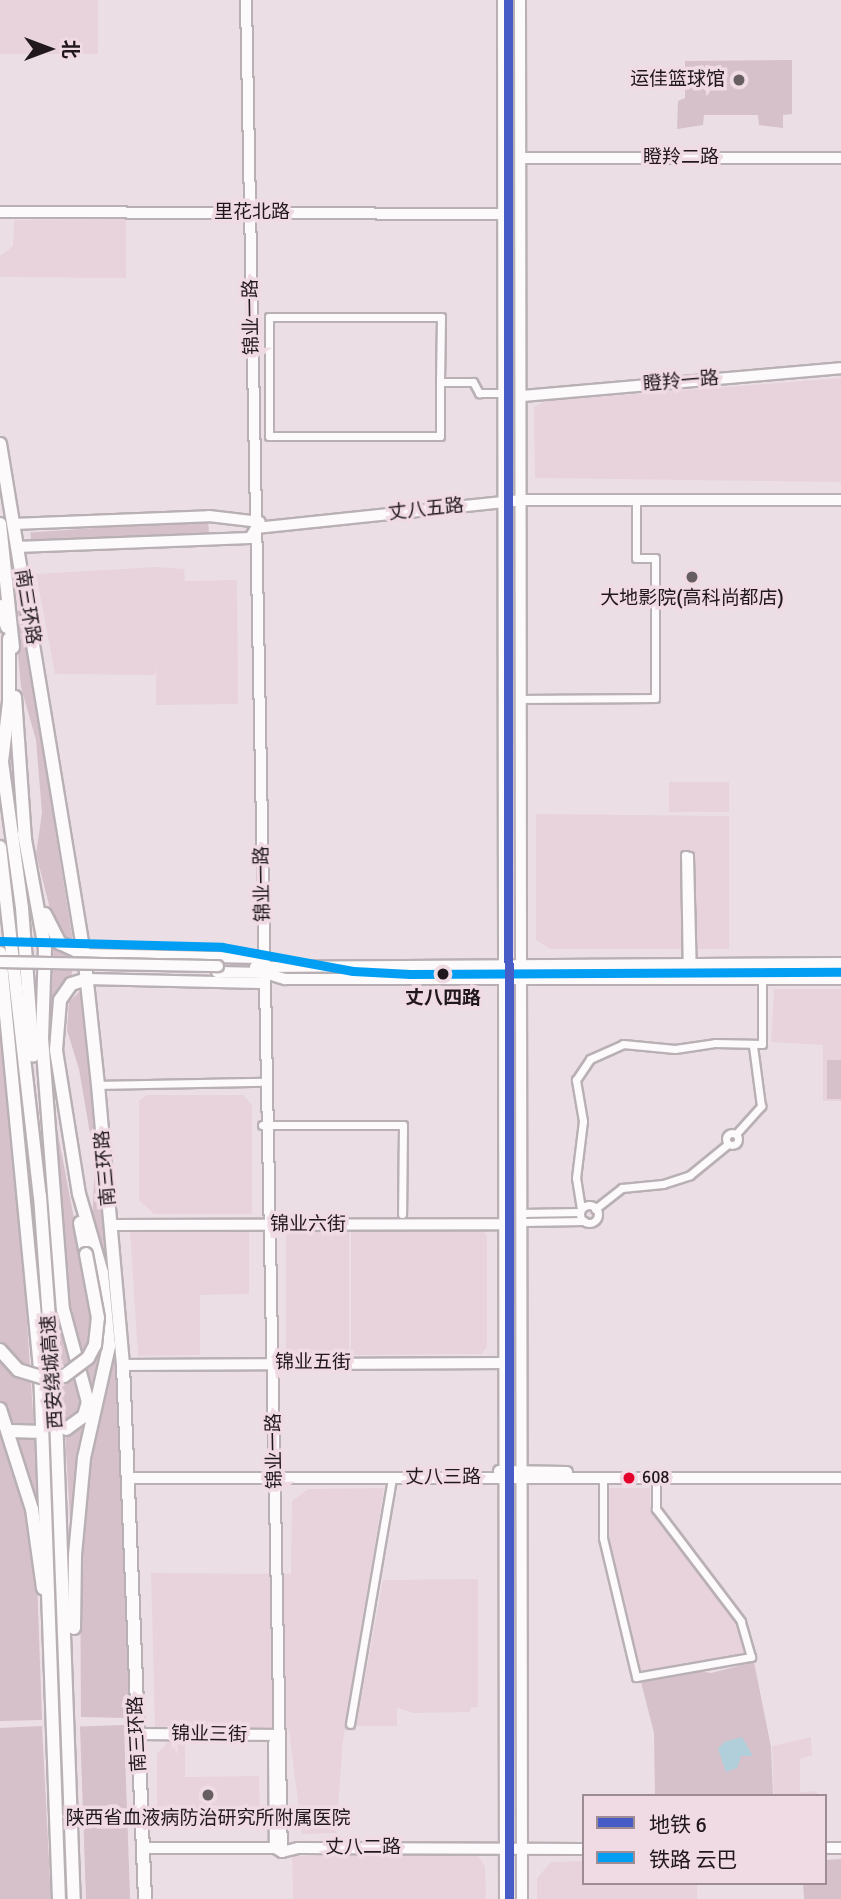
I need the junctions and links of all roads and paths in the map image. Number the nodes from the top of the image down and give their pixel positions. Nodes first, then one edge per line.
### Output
1 (240, 0) edge
2 (246, 0) edge
3 (503, 0) edge
4 (520, 0) edge
5 (521, 158) junction
6 (841, 159) edge
7 (0, 212) edge
8 (247, 213) junction
9 (503, 214) junction
10 (841, 368) edge
11 (440, 382) junction
12 (503, 393) junction
13 (522, 396) junction
14 (0, 444) edge
15 (841, 494) edge
16 (522, 497) junction
17 (503, 499) junction
18 (635, 500) junction
19 (841, 500) edge
20 (209, 516) junction
21 (254, 523) junction
22 (6, 524) edge
23 (250, 538) junction
24 (211, 539) junction
25 (17, 547) junction
26 (0, 606) edge
27 (9, 623) junction
28 (9, 639) junction
29 (13, 669) junction
30 (522, 699) junction
31 (24, 834) junction
32 (0, 848) edge
33 (0, 953) edge
34 (84, 954) junction
35 (0, 961) edge
36 (522, 963) junction
37 (690, 963) junction
38 (762, 963) junction
39 (841, 963) edge
40 (504, 964) junction
41 (0, 968) edge
42 (218, 969) junction
43 (261, 970) junction
44 (762, 978) junction
45 (87, 979) junction
46 (504, 979) junction
47 (522, 979) junction
48 (689, 979) junction
49 (841, 979) edge
50 (753, 1046) junction
51 (261, 1082) junction
52 (98, 1085) junction
53 (265, 1125) junction
54 (79, 1194) junction
55 (40, 1196) junction
56 (596, 1209) junction
57 (581, 1211) junction
58 (402, 1214) dead end
59 (522, 1217) junction
60 (584, 1221) junction
61 (504, 1224) junction
62 (112, 1225) junction
63 (267, 1225) junction
64 (0, 1350) edge
65 (270, 1363) junction
66 (503, 1363) junction
67 (123, 1365) junction
68 (0, 1409) edge
69 (66, 1429) dead end
70 (5, 1430) edge
71 (35, 1432) dead end
72 (841, 1472) edge
73 (128, 1475) junction
74 (272, 1475) junction
75 (504, 1475) junction
76 (521, 1475) junction
77 (392, 1478) junction
78 (603, 1478) junction
79 (656, 1478) junction
80 (841, 1478) edge
81 (53, 1681) junction
82 (350, 1724) dead end
83 (138, 1734) junction
84 (277, 1735) junction
85 (69, 1737) junction
86 (582, 1842) edge
87 (144, 1845) junction
88 (505, 1845) junction
89 (522, 1845) junction
90 (278, 1846) junction
91 (582, 1849) edge
92 (59, 1899) edge
93 (74, 1899) edge
94 (145, 1899) edge
95 (505, 1899) edge
96 (522, 1899) edge

1 - 8 street, 锦业一路
2 - 8 street, 锦业一路
3 - 9 street
4 - 5 street
5 - 6 street, 瞪羚二路
5 - 13 street
7 - 8 street, 里花北路
8 - 9 street, 里花北路
8 - 21 street, 锦业一路
9 - 12 street
10 - 13 street, 瞪羚一路
11 - 11 street
11 - 12 street
12 - 17 street
13 - 16 street
14 - 22 highway, 南三环路
15 - 16 street, 丈八五路
16 - 17 street, 丈八五路
16 - 18 street, 丈八五路
16 - 30 street
17 - 21 street, 丈八五路
17 - 40 street
18 - 19 street, 丈八五路
18 - 30 street
20 - 21 street, 丈八五路
20 - 22 street, 丈八五路
20 - 24 street
21 - 23 street
21 - 43 street, 锦业一路
22 - 25 highway, 南三环路
22 - 27 highway
23 - 24 street
23 - 43 street, 锦业一路
24 - 25 street
25 - 34 highway, 南三环路
26 - 27 highway
27 - 28 highway
27 - 29 highway
28 - 29 highway
28 - 55 highway
29 - 31 highway
30 - 36 street
31 - 34 highway
31 - 69 highway
32 - 55 highway, 西安绕城高速
33 - 81 highway, 西安绕城高速
34 - 43 main road
34 - 45 highway, 南三环路
35 - 42 main road, bridge
36 - 37 main road
36 - 40 main road
36 - 47 street
37 - 37 street
37 - 38 main road
37 - 48 street
38 - 39 main road
38 - 44 street
40 - 43 main road
40 - 46 street
41 - 42 main road
42 - 43 main road
43 - 45 main road
43 - 46 main road
43 - 51 street, 锦业一路
43 - 53 street, 锦业一路
44 - 48 main road
44 - 49 main road
44 - 50 street
45 - 52 highway, 南三环路
45 - 54 highway
46 - 47 main road
46 - 61 street
47 - 48 main road
47 - 59 street
50 - 56 street
50 - 57 street
51 - 52 street
51 - 53 street, 锦业一路
52 - 62 highway, 南三环路
53 - 58 street
53 - 63 street, 锦业一路
54 - 64 highway, bridge
54 - 85 highway
55 - 85 highway, 西安绕城高速
56 - 57 street
56 - 60 street
57 - 59 street
57 - 60 street
59 - 60 street
59 - 76 street
61 - 63 street, 锦业六街
61 - 66 street
62 - 63 street, 锦业六街
62 - 67 highway, 南三环路
63 - 65 street, 锦业一路
65 - 66 street, 锦业五街
65 - 67 street, 锦业五街
65 - 74 street, 锦业一路
66 - 75 street
67 - 73 highway, 南三环路
68 - 81 highway
70 - 71 highway
72 - 76 street, 丈八三路
73 - 74 street, 丈八三路
73 - 83 highway, 南三环路
74 - 75 street, 丈八三路
74 - 77 street, 丈八三路
74 - 84 street, 锦业一路
75 - 76 street, 丈八三路
75 - 77 street, 丈八三路
75 - 88 street
76 - 78 street, 丈八三路
76 - 89 street
77 - 82 street
78 - 79 street, 丈八三路
78 - 79 street
79 - 80 street, 丈八三路
81 - 92 highway, 西安绕城高速
83 - 84 street, 锦业三街
83 - 87 highway, 南三环路
84 - 90 street, 锦业一路
85 - 93 highway, 西安绕城高速
86 - 89 street, 丈八二路
87 - 90 street, 丈八二路
87 - 94 highway, 南三环路
88 - 89 street, 丈八二路
88 - 90 street, 丈八二路
88 - 95 street
89 - 91 street, 丈八二路
89 - 96 street

